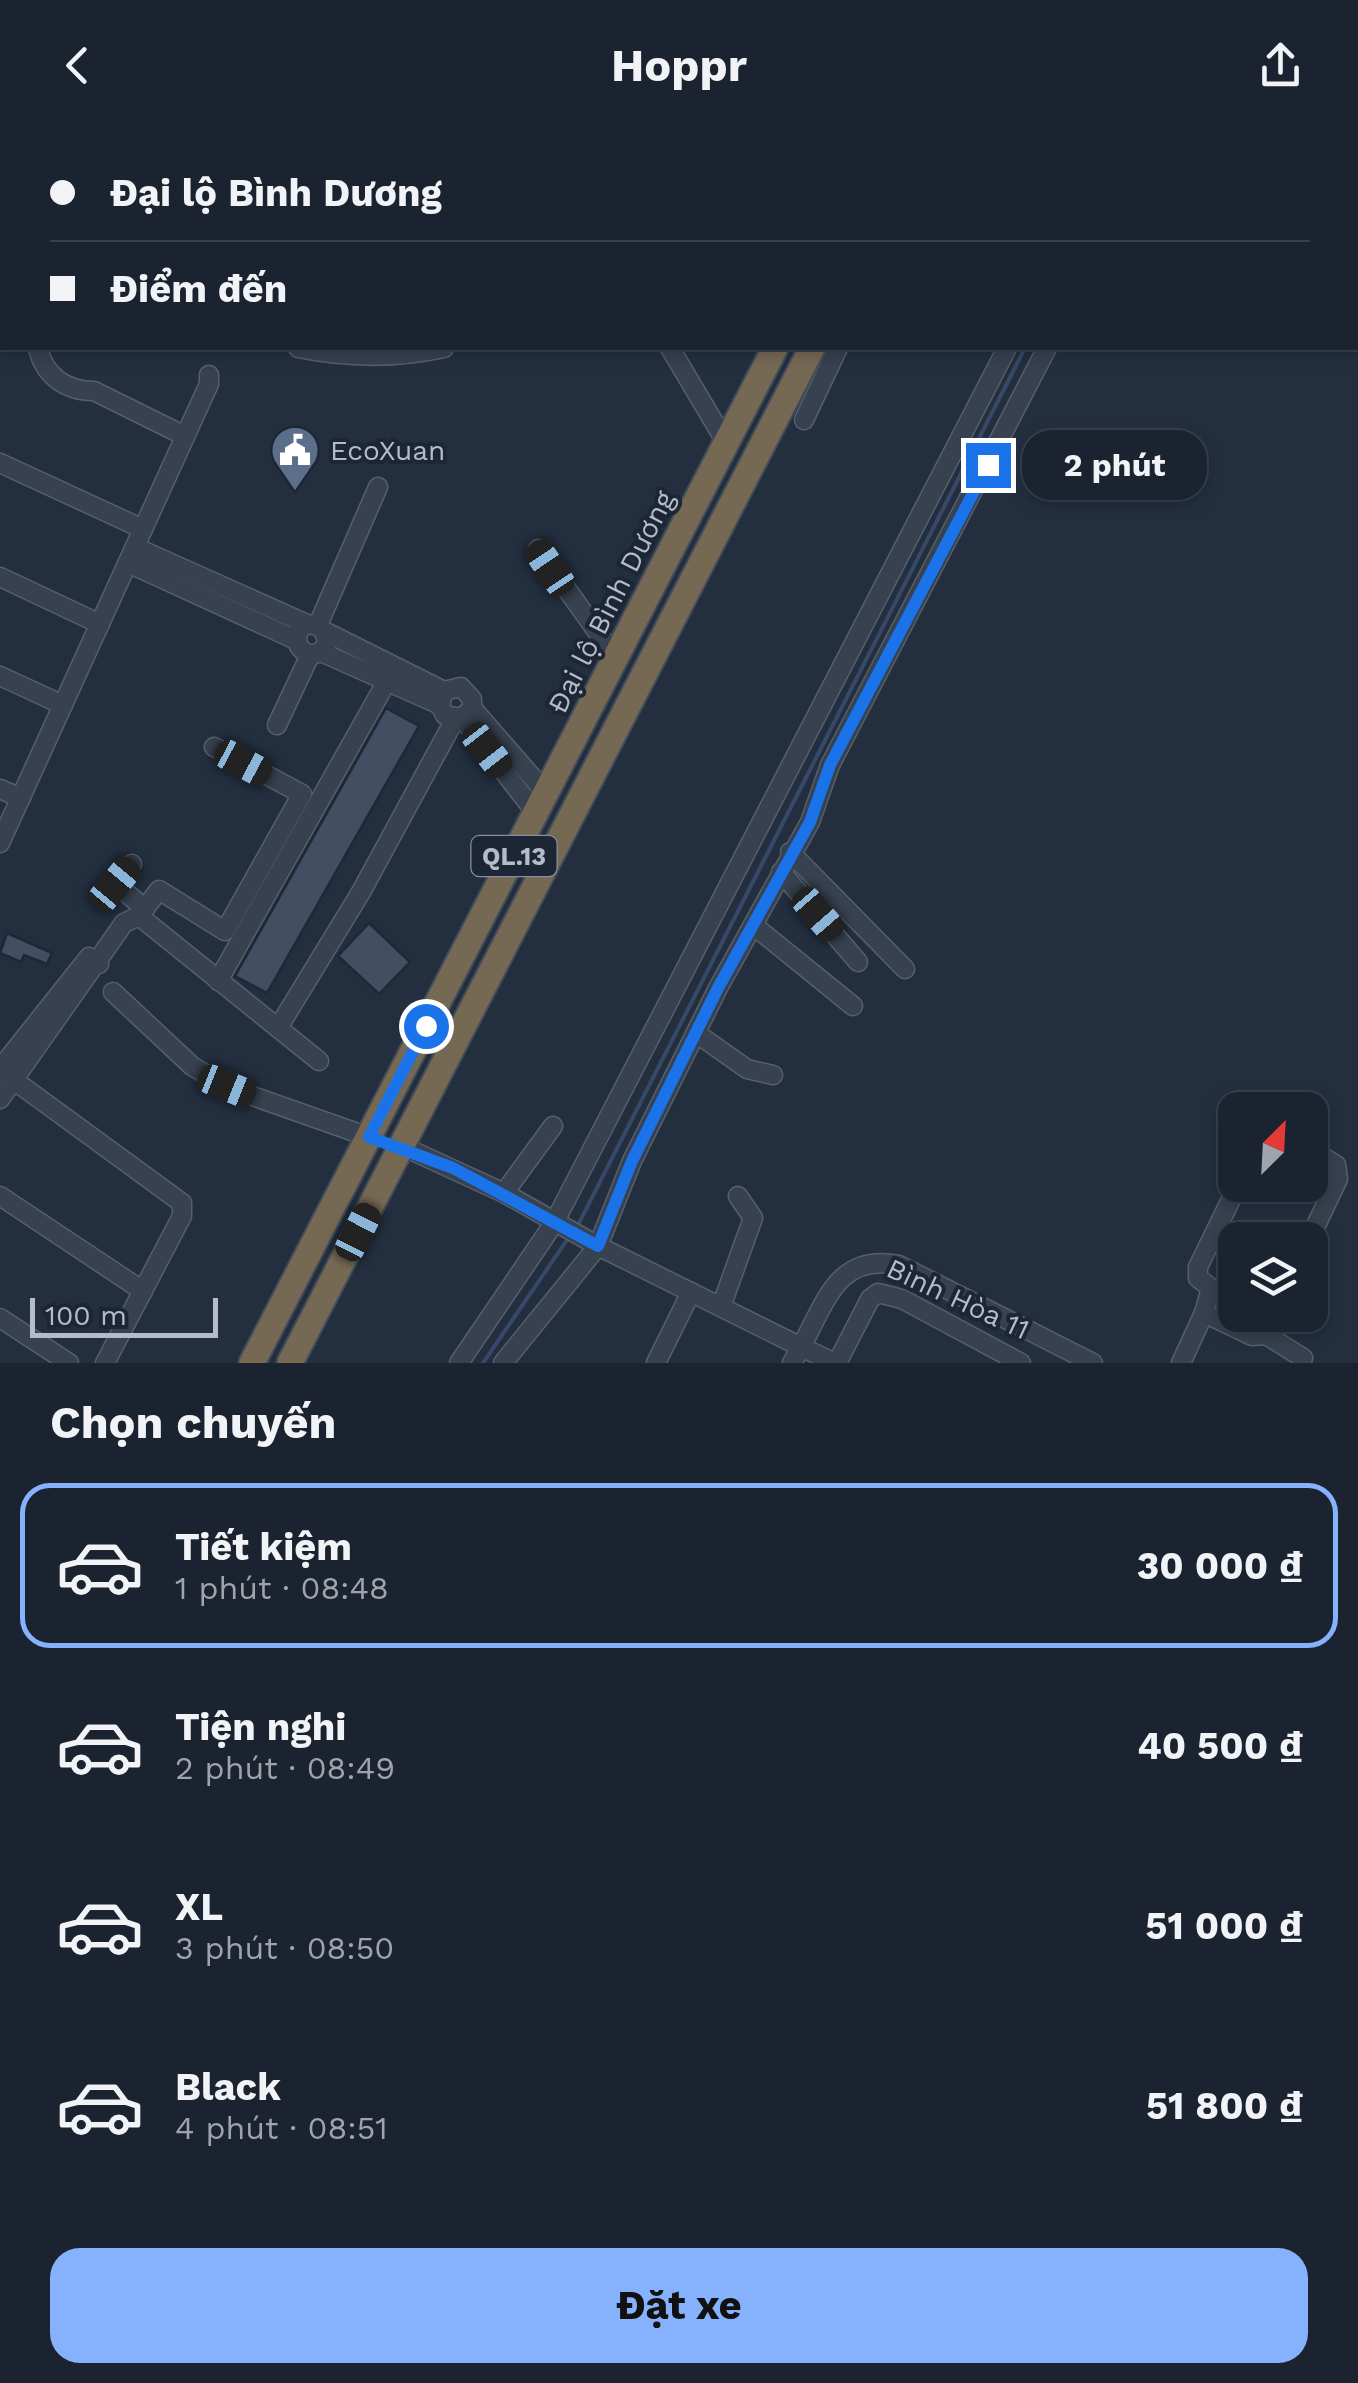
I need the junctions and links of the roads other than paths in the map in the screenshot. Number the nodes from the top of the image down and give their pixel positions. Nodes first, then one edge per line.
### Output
1 (38, 350) edge
2 (311, 350) edge
3 (435, 350) edge
4 (671, 350) edge
5 (774, 350) edge
6 (811, 350) edge
7 (837, 350) edge
8 (1005, 350) edge
9 (1046, 350) edge
10 (210, 375) dead end
11 (804, 420) dead end
12 (185, 436) junction
13 (726, 444) junction
14 (0, 463) edge
15 (378, 487) dead end
16 (135, 547) junction
17 (538, 550) dead end
18 (0, 577) edge
19 (100, 624) junction
20 (317, 627) junction
21 (296, 640) junction
22 (316, 653) junction
23 (616, 658) junction
24 (0, 676) edge
25 (387, 681) junction
26 (442, 698) junction
27 (63, 705) junction
28 (463, 715) junction
29 (277, 725) dead end
30 (214, 748) dead end
31 (0, 789) edge
32 (21, 798) junction
33 (541, 803) junction
34 (571, 818) junction
35 (0, 843) edge
36 (790, 852) junction
37 (132, 864) dead end
38 (781, 872) junction
39 (142, 912) junction
40 (753, 926) junction
41 (858, 962) dead end
42 (905, 969) dead end
43 (218, 981) junction
44 (114, 992) dead end
45 (853, 1006) dead end
46 (278, 1028) junction
47 (696, 1033) junction
48 (319, 1061) dead end
49 (4, 1073) edge
50 (773, 1075) dead end
51 (0, 1099) edge
52 (553, 1126) dead end
53 (369, 1137) junction
54 (402, 1146) junction
55 (1328, 1160) edge
56 (504, 1193) junction
57 (0, 1196) edge
58 (738, 1196) dead end
59 (1328, 1201) edge
60 (1230, 1202) edge
61 (554, 1222) junction
62 (593, 1243) junction
63 (143, 1291) junction
64 (691, 1292) junction
65 (720, 1307) junction
66 (1204, 1313) junction
67 (0, 1318) edge
68 (1267, 1332) edge
69 (1266, 1335) junction
70 (796, 1355) edge
71 (1303, 1358) dead end
72 (69, 1363) edge
73 (106, 1363) edge
74 (252, 1363) edge
75 (290, 1363) edge
76 (459, 1363) edge
77 (503, 1363) edge
78 (656, 1363) edge
79 (836, 1363) edge
80 (1021, 1363) edge
81 (1093, 1363) edge
82 (1181, 1363) edge

1 - 12 street
2 - 3 street
4 - 13 street
5 - 13 highway, Đại lộ Bình Dương / QL.13
6 - 34 highway, QL.13
7 - 11 street
8 - 61 street
9 - 36 street
10 - 12 street
12 - 16 street
13 - 23 highway, Đại lộ Bình Dương / QL.13
14 - 16 street
15 - 20 street
16 - 19 street
16 - 20 street
16 - 21 street
17 - 23 street
18 - 19 street
19 - 27 street
20 - 21 street
20 - 22 street
20 - 26 street
21 - 22 street
22 - 25 street
22 - 29 street
23 - 33 highway, Đại lộ Bình Dương / QL.13
24 - 27 street
25 - 26 street
25 - 43 street
26 - 28 street
26 - 28 street
27 - 32 street
28 - 33 street
28 - 46 street
30 - 39 street
31 - 32 street
32 - 35 street
33 - 34 highway
33 - 53 highway, Đại lộ Bình Dương / QL.13
34 - 54 highway, QL.13
36 - 38 street
36 - 42 street
37 - 39 street
38 - 40 street
38 - 41 street
39 - 43 street
39 - 49 street
40 - 45 street
40 - 47 street
43 - 46 street
44 - 53 street
46 - 48 street
47 - 50 street
47 - 62 street
49 - 51 street
49 - 63 street
52 - 56 street
53 - 54 highway
53 - 74 highway, Đại lộ Bình Dương / QL.13
54 - 56 street
54 - 75 highway, QL.13
55 - 59 street
56 - 61 street
57 - 63 street
58 - 65 street
60 - 66 street
61 - 62 street
61 - 76 street
62 - 64 street
62 - 77 street
63 - 73 street
64 - 65 street
64 - 78 street
65 - 70 street
66 - 69 street
66 - 82 street
67 - 72 street
68 - 69 street
69 - 71 street
70 - 79 street
70 - 81 street, Bình Hòa 11
79 - 80 street

